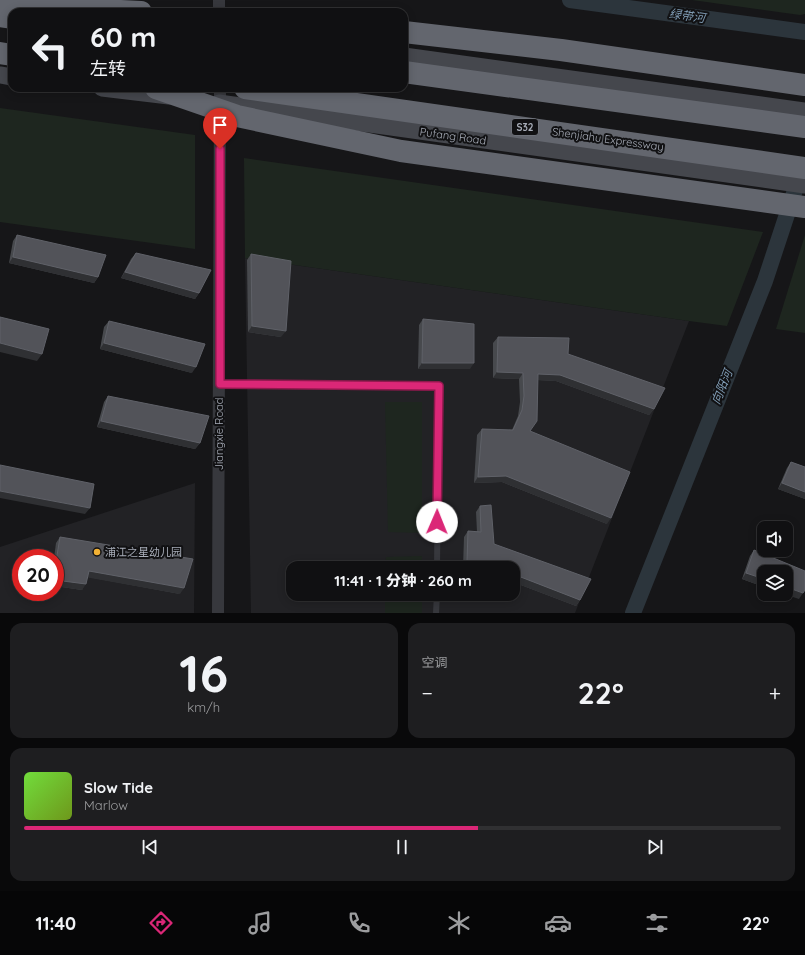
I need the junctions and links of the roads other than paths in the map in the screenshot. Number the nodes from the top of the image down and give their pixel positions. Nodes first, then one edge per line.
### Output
1 (7, 0) edge
2 (0, 5) edge
3 (60, 8) edge
4 (62, 8) edge
5 (408, 32) edge
6 (408, 57) edge
7 (408, 73) edge
8 (805, 85) edge
9 (168, 92) edge
10 (169, 92) edge
11 (273, 92) edge
12 (220, 95) edge
13 (805, 111) edge
14 (805, 127) edge
15 (805, 168) edge
16 (805, 185) edge
17 (805, 207) edge
18 (220, 384) junction
19 (437, 561) edge
20 (437, 601) edge
21 (218, 613) edge
22 (436, 613) edge

1 - 4 main road
2 - 3 highway, bridge
5 - 8 highway
6 - 13 main road
7 - 14 highway
9 - 17 highway, bridge
10 - 12 main road, Pufang Road
11 - 15 highway, Shenjiahu Expressway / S32
12 - 16 main road, Pufang Road
12 - 18 street, Jiangxie Road
18 - 19 lane
18 - 21 street, Jiangxie Road
20 - 22 lane

